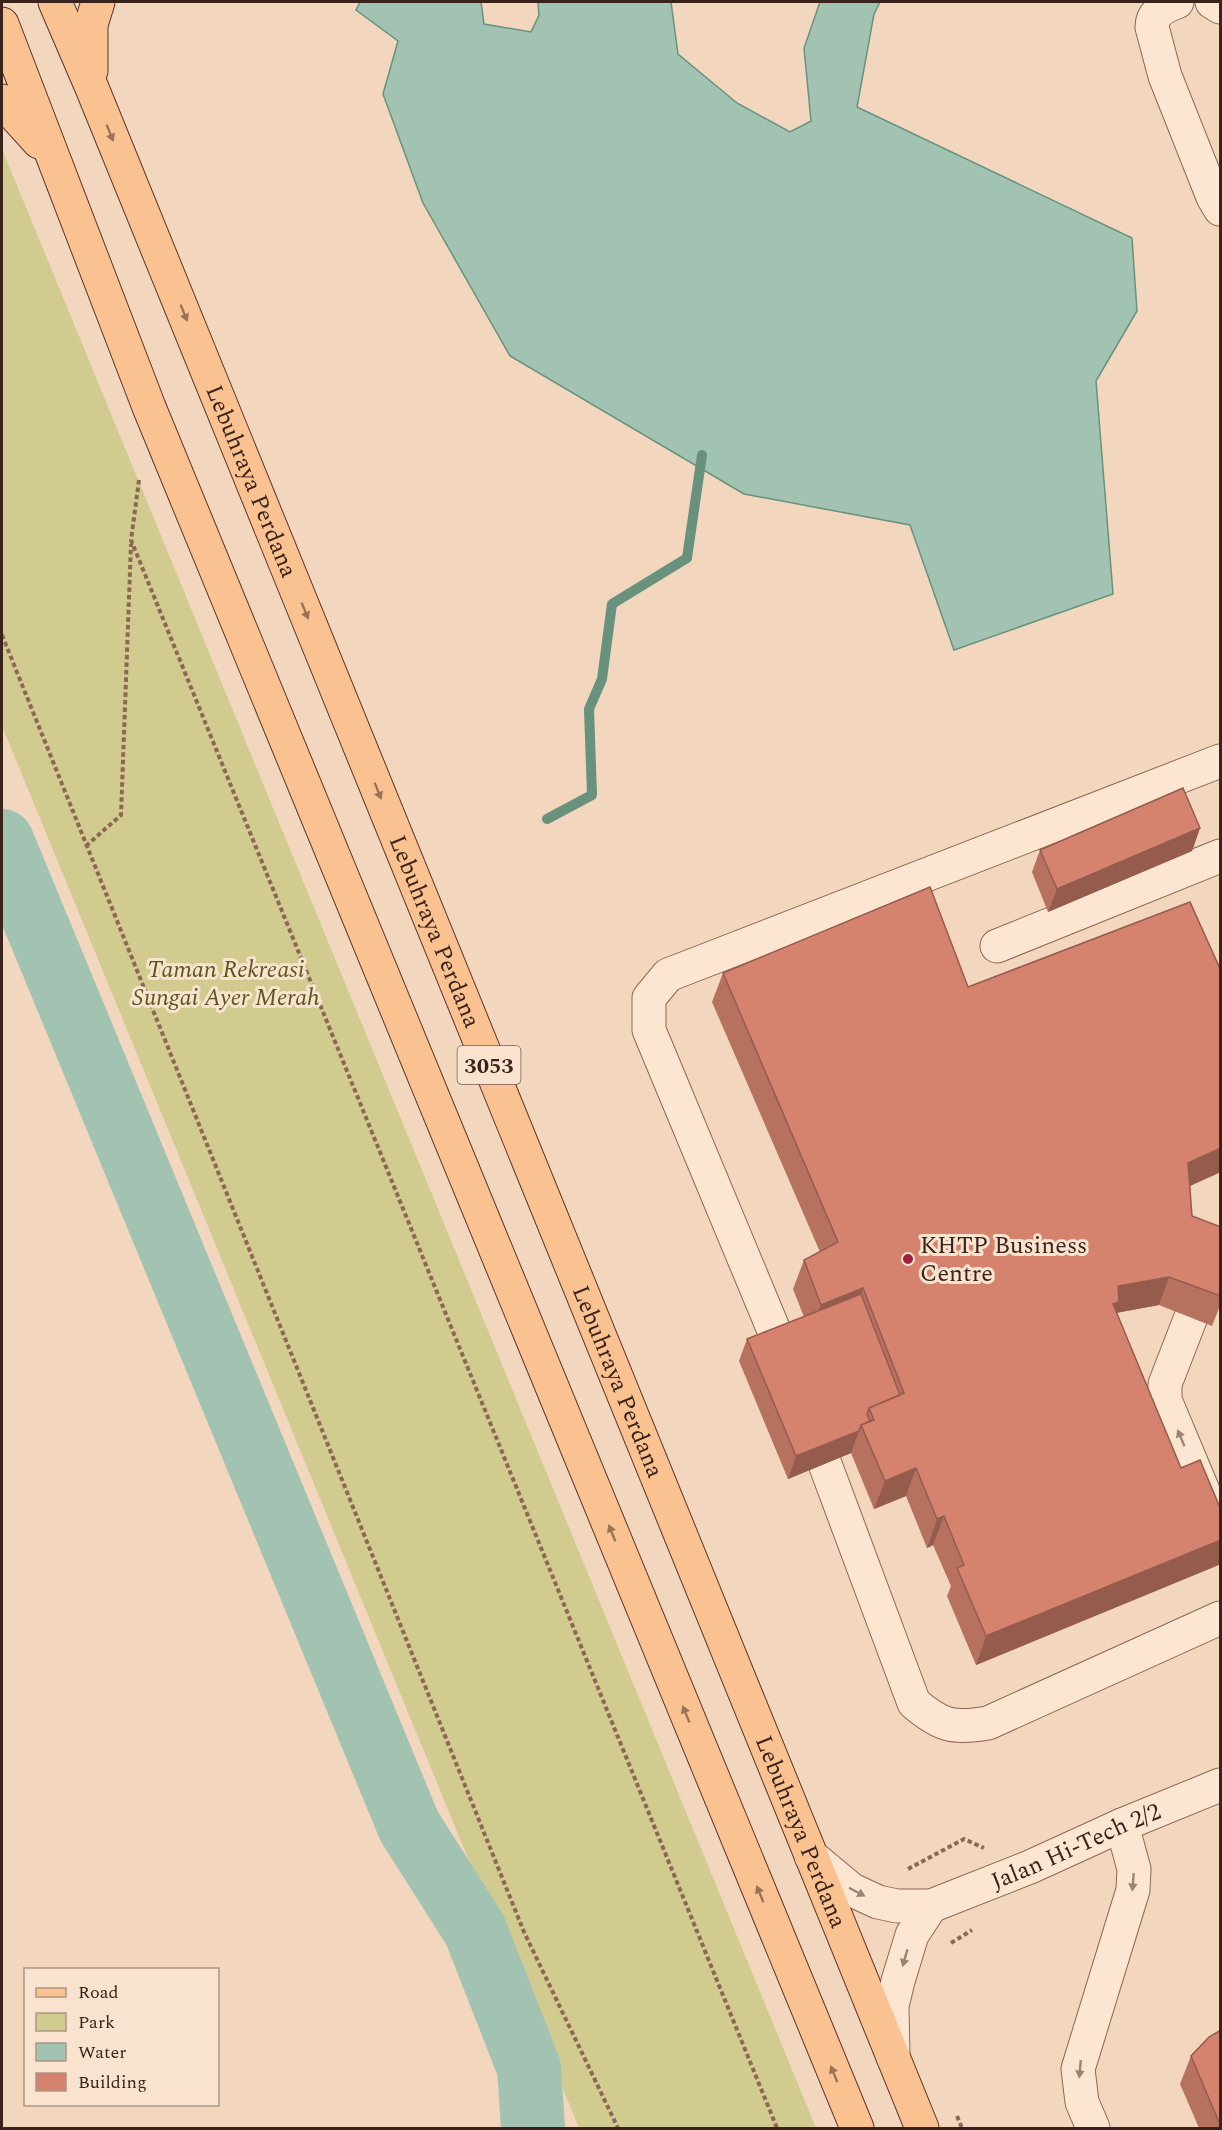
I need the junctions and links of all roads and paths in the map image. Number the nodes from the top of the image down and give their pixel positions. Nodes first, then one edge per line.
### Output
1 (55, 2) edge
2 (98, 2) edge
3 (1177, 2) edge
4 (1212, 2) edge
5 (1221, 7) edge
6 (2, 24) edge
7 (92, 88) junction
8 (2, 101) edge
9 (51, 154) junction
10 (1221, 209) edge
11 (140, 474) dead end
12 (131, 540) junction
13 (2, 635) edge
14 (1221, 761) edge
15 (86, 846) junction
16 (1221, 856) edge
17 (997, 946) dead end
18 (1191, 1317) edge
19 (780, 1345) edge
20 (825, 1464) edge
21 (1221, 1531) edge
22 (1221, 1618) edge
23 (1221, 1785) edge
24 (1122, 1825) junction
25 (811, 1856) junction
26 (1030, 1867) junction
27 (902, 1872) dead end
28 (931, 1906) junction
29 (978, 1926) dead end
30 (948, 1945) dead end
31 (893, 2057) junction
32 (954, 2108) dead end
33 (618, 2128) edge
34 (777, 2128) edge
35 (857, 2128) edge
36 (922, 2128) edge
37 (962, 2128) edge
38 (1093, 2128) edge

1 - 7 main road, Lebuhraya Perdana / 3053
2 - 7 main road
3 - 10 street
4 - 5 street
6 - 9 main road, 3053
7 -> 25 main road, Lebuhraya Perdana / 3053
8 - 9 main road
35 -> 9 main road, 3053
11 - 12 path
12 - 15 path
12 - 34 path
13 - 15 path
14 - 19 street
15 - 33 path
16 - 17 street
21 -> 18 street
20 - 22 street
23 - 24 street, Jalan Hi-Tech 2/2
24 - 26 street, Jalan Hi-Tech 2/2
24 -> 38 street
25 -> 28 street
25 - 31 main road, Lebuhraya Perdana / 3053
26 - 27 path
26 - 28 street, Jalan Hi-Tech 2/2
28 -> 31 street
29 - 30 path
31 - 36 main road, Lebuhraya Perdana / 3053
32 - 37 path

